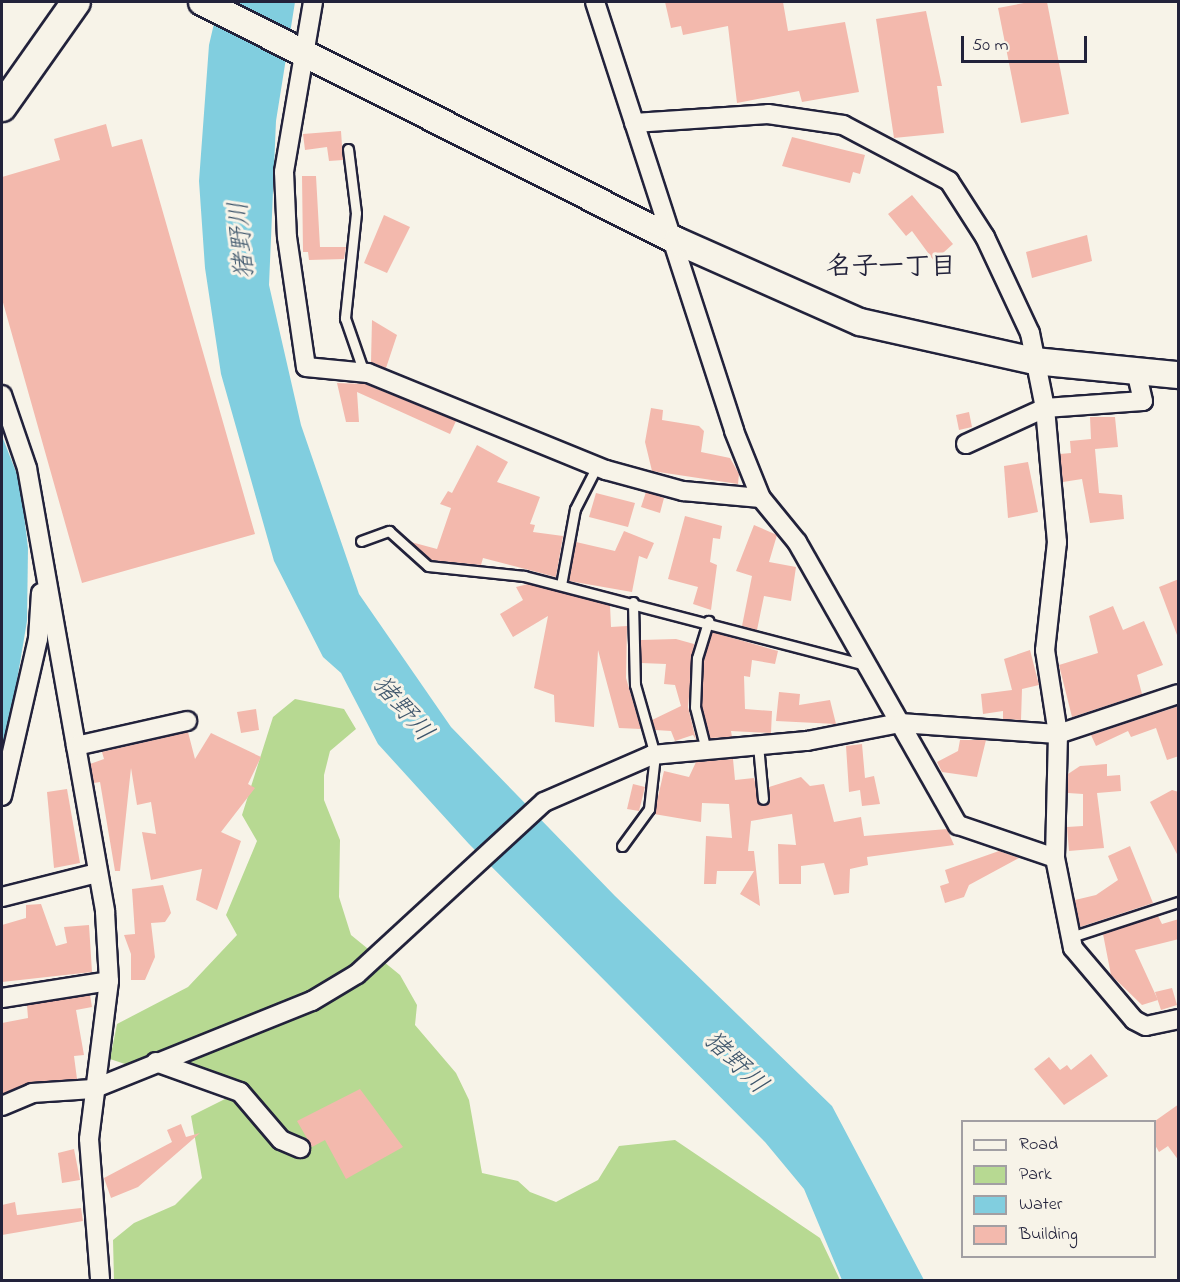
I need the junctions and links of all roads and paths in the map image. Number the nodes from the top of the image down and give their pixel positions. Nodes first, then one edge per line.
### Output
1 (54, 2) edge
2 (76, 2) edge
3 (202, 2) edge
4 (313, 2) edge
5 (595, 2) edge
6 (309, 59) junction
7 (2, 76) edge
8 (2, 107) edge
9 (634, 123) junction
10 (348, 149) dead end
11 (677, 241) junction
12 (1034, 361) junction
13 (364, 373) junction
14 (1137, 374) junction
15 (1179, 375) edge
16 (2, 395) edge
17 (1045, 408) junction
18 (966, 444) dead end
19 (597, 466) junction
20 (761, 498) junction
21 (361, 541) dead end
22 (44, 568) junction
23 (561, 585) junction
24 (633, 602) junction
25 (708, 621) junction
26 (870, 667) junction
27 (1179, 694) edge
28 (187, 721) dead end
29 (900, 723) junction
30 (1058, 734) junction
31 (758, 745) junction
32 (76, 746) junction
33 (706, 750) junction
34 (655, 754) junction
35 (2, 796) edge
36 (763, 799) dead end
37 (622, 846) dead end
38 (1055, 858) junction
39 (97, 873) junction
40 (2, 897) edge
41 (1179, 902) edge
42 (1071, 936) junction
43 (109, 981) junction
44 (2, 998) edge
45 (1179, 1019) edge
46 (156, 1062) junction
47 (93, 1089) junction
48 (2, 1106) edge
49 (300, 1148) dead end
50 (100, 1281) edge

1 - 7 main road
2 - 8 main road
3 - 6 street
4 - 6 street
5 - 9 street
6 - 11 street
6 - 13 street
9 - 11 street
9 - 12 street
10 - 13 lane
11 - 12 street
11 - 20 street
12 - 14 street
12 - 17 street
13 - 19 street
14 - 15 street
14 - 17 street
16 - 22 street
17 - 18 street
17 - 30 street
19 - 20 street
19 - 23 lane
20 - 26 street
21 - 23 lane
22 - 32 street
22 - 35 street
23 - 24 lane
24 - 25 lane
24 - 34 lane
25 - 26 lane
25 - 33 lane
26 - 29 street
27 - 30 street
28 - 32 street
29 - 30 street
29 - 31 street
29 - 38 street
30 - 38 street
31 - 33 street
31 - 36 lane
32 - 39 street
33 - 34 street
34 - 37 lane
34 - 46 street
38 - 42 street
39 - 40 street
39 - 43 street
41 - 42 lane
42 - 45 street
43 - 44 street
43 - 47 street
46 - 47 street
46 - 49 street
47 - 48 street
47 - 50 street

